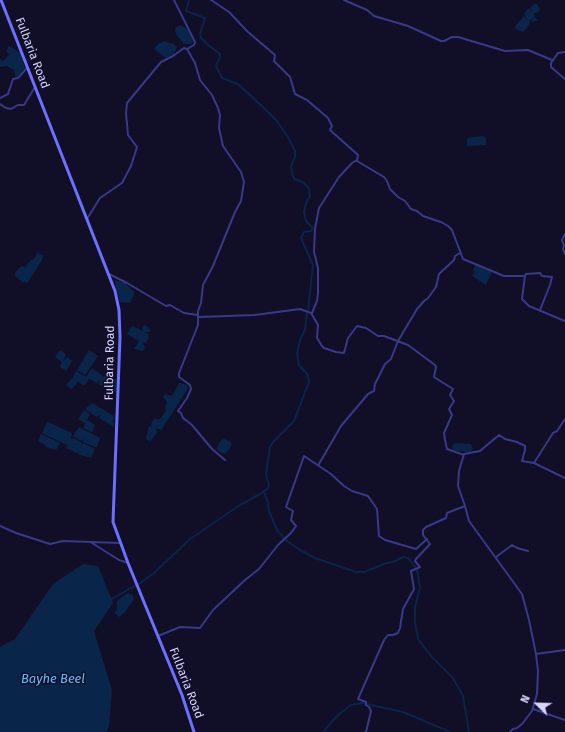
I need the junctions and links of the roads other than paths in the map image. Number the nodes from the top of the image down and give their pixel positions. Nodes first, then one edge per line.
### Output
1 (1, 0) edge
2 (174, 0) edge
3 (211, 0) edge
4 (344, 0) edge
5 (187, 49) junction
6 (565, 52) edge
7 (552, 60) junction
8 (28, 68) junction
9 (565, 79) edge
10 (35, 86) junction
11 (0, 98) edge
12 (0, 104) edge
13 (357, 160) junction
14 (87, 219) junction
15 (565, 234) edge
16 (460, 253) junction
17 (565, 254) edge
18 (109, 274) junction
19 (525, 276) junction
20 (540, 310) junction
21 (311, 313) junction
22 (198, 316) junction
23 (565, 321) edge
24 (398, 341) junction
25 (565, 418) edge
26 (464, 455) junction
27 (225, 460) dead end
28 (534, 463) junction
29 (318, 464) junction
30 (565, 478) edge
31 (465, 506) junction
32 (0, 526) edge
33 (427, 539) junction
34 (91, 542) junction
35 (120, 543) junction
36 (528, 551) dead end
37 (496, 557) junction
38 (128, 563) junction
39 (158, 636) junction
40 (565, 650) edge
41 (536, 654) junction
42 (533, 709) junction
43 (565, 720) edge
44 (512, 731) edge
45 (194, 732) edge
46 (366, 732) edge

1 - 8 main road, Fulbaria Road
2 - 5 street
3 - 13 street
4 - 7 street
5 - 14 street
5 - 22 street
6 - 7 street
7 - 9 street
8 - 10 main road, Fulbaria Road
8 - 11 street
10 - 12 street
10 - 14 main road, Fulbaria Road
13 - 16 street
13 - 21 street
14 - 18 main road, Fulbaria Road
15 - 17 street
16 - 19 street
16 - 24 street
18 - 22 street
18 - 35 main road, Fulbaria Road
19 - 20 street
19 - 20 street
20 - 23 street
21 - 22 street
21 - 24 street
22 - 27 street
24 - 26 street
24 - 29 street
25 - 28 street
26 - 28 street
26 - 31 street
28 - 30 street
29 - 33 street
29 - 39 street
31 - 33 street
31 - 37 street
32 - 34 street
33 - 46 street
34 - 35 street
34 - 38 street
35 - 38 main road, Fulbaria Road
36 - 37 street
37 - 41 street
38 - 39 main road, Fulbaria Road
39 - 45 main road, Fulbaria Road
40 - 41 street
41 - 42 street
42 - 43 street
42 - 44 street

